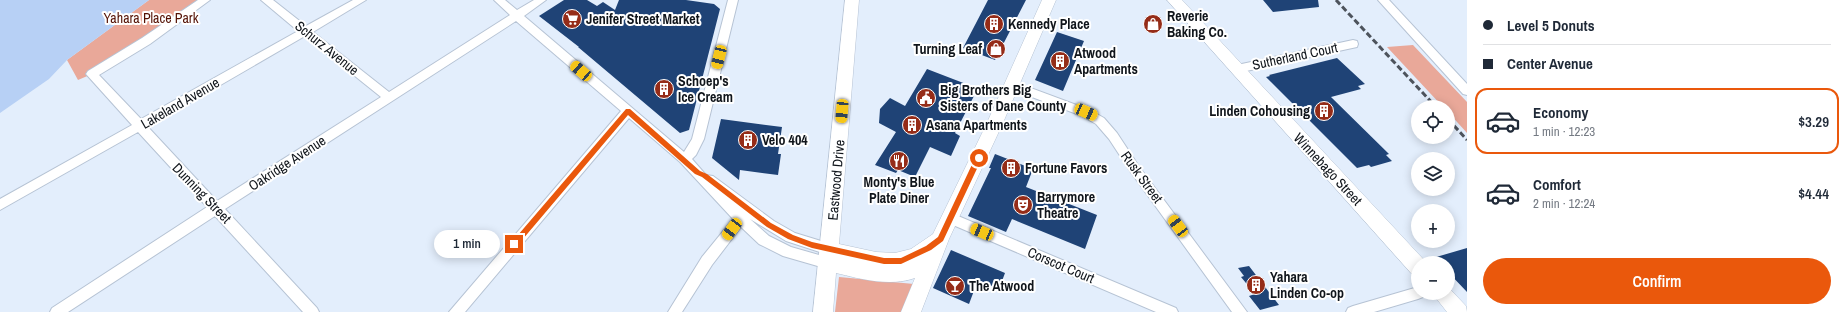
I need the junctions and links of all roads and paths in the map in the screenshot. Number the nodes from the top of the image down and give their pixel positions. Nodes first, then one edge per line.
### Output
1 (205, 0) edge
2 (266, 0) edge
3 (361, 0) edge
4 (499, 0) edge
5 (541, 0) edge
6 (733, 0) edge
7 (852, 0) edge
8 (1049, 0) edge
9 (1174, 0) edge
10 (1383, 0) edge
11 (517, 15) junction
12 (306, 31) junction
13 (1353, 44) dead end
14 (1237, 69) junction
15 (1012, 85) junction
16 (1467, 91) edge
17 (388, 97) junction
18 (628, 111) junction
19 (139, 126) junction
20 (684, 159) junction
21 (0, 205) edge
22 (216, 208) junction
23 (745, 215) junction
24 (951, 218) junction
25 (938, 245) junction
26 (829, 256) junction
27 (1411, 259) edge
28 (1411, 295) edge
29 (1448, 300) edge
30 (57, 312) edge
31 (312, 312) edge
32 (456, 312) edge
33 (675, 312) edge
34 (823, 312) edge
35 (911, 312) edge
36 (1171, 312) edge
37 (1240, 312) edge
38 (1353, 312) edge
39 (1459, 312) edge

1 - 19 street, Dunning Street
2 - 12 street, Schurz Avenue
3 - 12 street, Lakeland Avenue
4 - 11 street
5 - 11 street, Oakridge Avenue
6 - 20 street
7 - 26 street, Eastwood Drive
8 - 15 street
9 - 14 street, Winnebago Street
10 - 16 street
11 - 17 street, Oakridge Avenue
11 - 18 street
12 - 17 street, Schurz Avenue
12 - 19 street, Lakeland Avenue
13 - 14 street, Sutherland Court
14 - 27 street, Winnebago Street
15 - 24 street
15 - 37 street, Rusk Street
17 - 22 street, Oakridge Avenue
18 - 20 street
18 - 32 street
19 - 21 street, Lakeland Avenue
19 - 22 street, Dunning Street
20 - 23 street
22 - 30 street, Oakridge Avenue
22 - 31 street, Dunning Street
23 - 26 street
23 - 33 street
24 - 25 street
24 - 36 street, Corscot Court
25 - 26 street
25 - 35 street
26 - 34 street, Eastwood Drive
28 - 38 street
29 - 39 street

